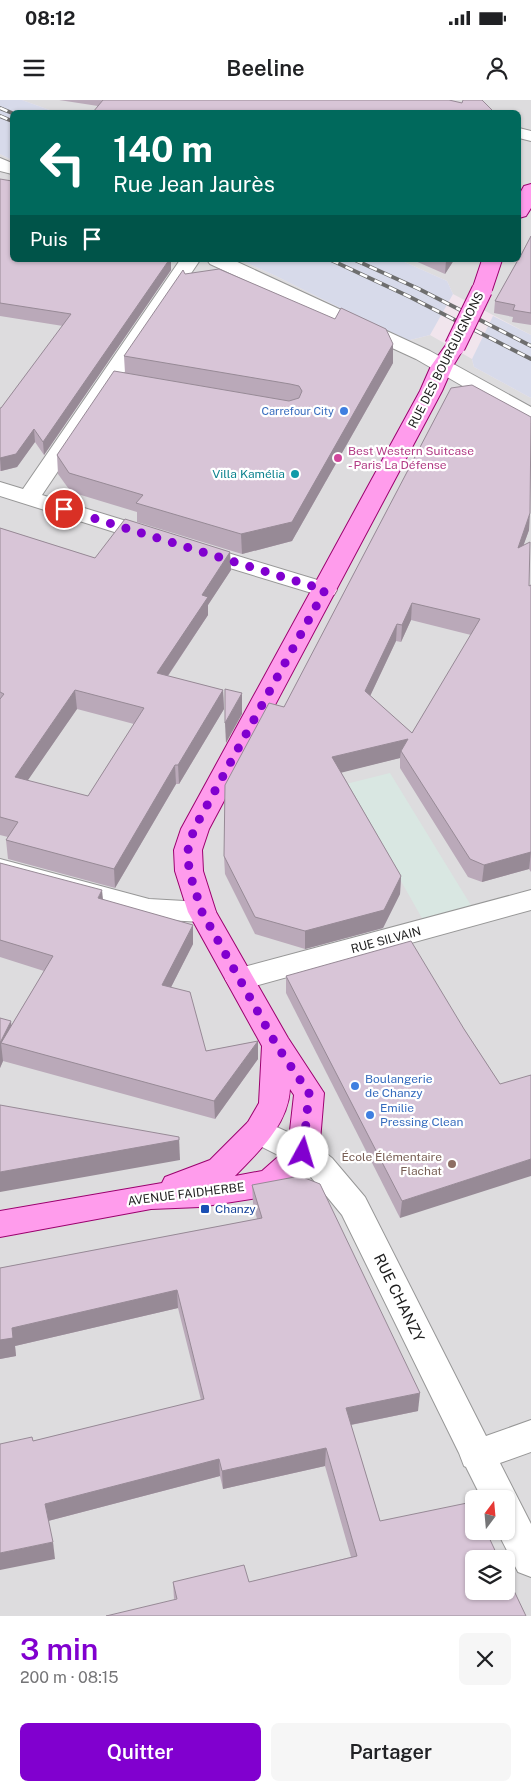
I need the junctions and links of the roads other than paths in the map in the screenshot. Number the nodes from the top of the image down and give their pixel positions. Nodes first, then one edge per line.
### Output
1 (531, 190) edge
2 (521, 208) edge
3 (189, 262) edge
4 (222, 262) edge
5 (491, 262) edge
6 (448, 356) junction
7 (531, 416) edge
8 (0, 489) edge
9 (28, 498) junction
10 (325, 590) junction
11 (0, 869) edge
12 (531, 900) edge
13 (202, 912) junction
14 (240, 979) junction
15 (277, 1046) junction
16 (259, 1131) junction
17 (303, 1153) junction
18 (151, 1196) junction
19 (0, 1224) edge
20 (531, 1436) edge
21 (476, 1455) junction
22 (495, 1490) edge
23 (515, 1529) edge
24 (531, 1560) edge

1 - 2 main road
3 - 9 street
4 - 6 street
5 - 6 main road, RUE DES BOURGUIGNONS, bridge
6 - 7 street
6 - 10 main road, RUE DES BOURGUIGNONS
8 - 9 street
9 - 10 street
10 - 13 main road, RUE DES BOURGUIGNONS
11 - 13 street
12 - 14 street, RUE SILVAIN
13 - 14 main road, RUE DES BOURGUIGNONS
14 - 15 main road, RUE DES BOURGUIGNONS
15 - 16 main road
15 - 17 main road, RUE DES BOURGUIGNONS
16 - 17 street, RUE CHANZY
16 - 18 main road
17 - 18 main road, AVENUE FAIDHERBE
17 - 21 street, RUE CHANZY
18 - 19 main road, AVENUE FAIDHERBE
20 - 21 street
21 - 22 street, RUE CHANZY
23 - 24 street

